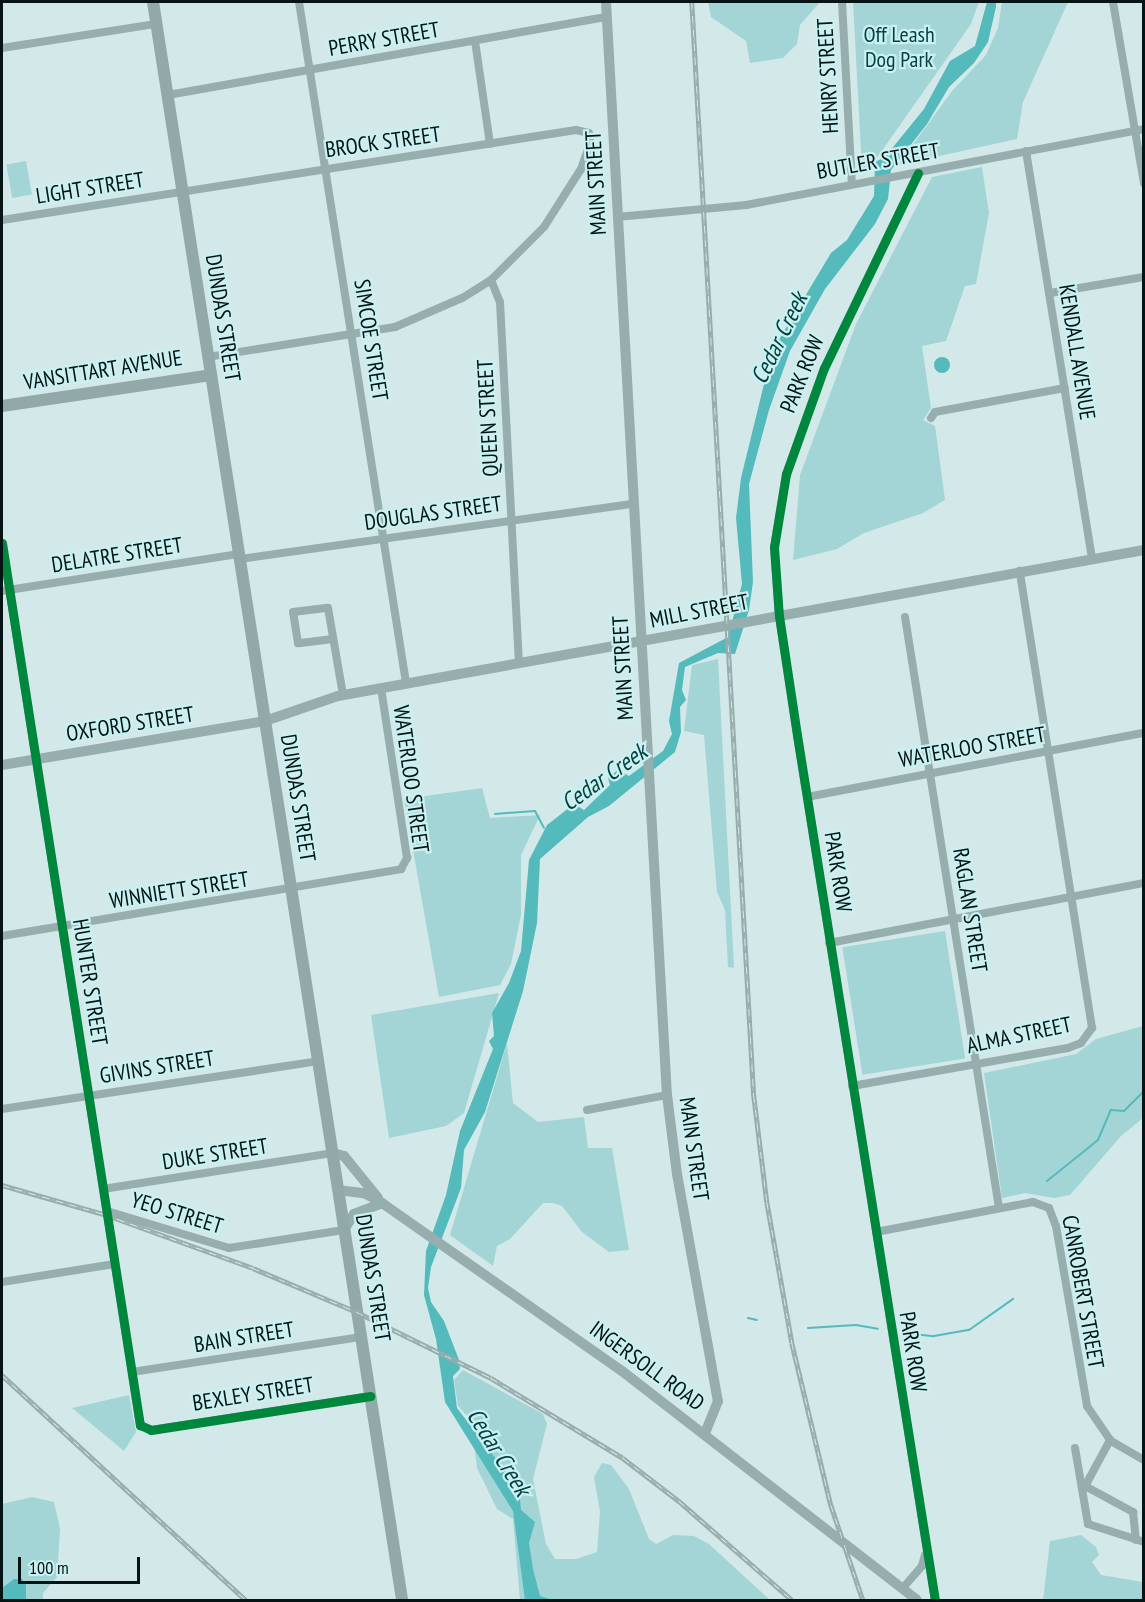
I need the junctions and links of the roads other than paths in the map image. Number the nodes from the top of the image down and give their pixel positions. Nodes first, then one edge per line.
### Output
1 (153, 2) edge
2 (299, 2) edge
3 (606, 2) edge
4 (842, 2) edge
5 (1113, 2) edge
6 (607, 17) junction
7 (156, 24) junction
8 (475, 41) junction
9 (2, 48) edge
10 (311, 70) junction
11 (168, 95) junction
12 (1139, 129) edge
13 (490, 144) junction
14 (1026, 151) junction
15 (327, 169) junction
16 (918, 173) junction
17 (1143, 183) edge
18 (852, 184) junction
19 (183, 191) junction
20 (617, 218) junction
21 (2, 220) edge
22 (1143, 277) edge
23 (491, 280) junction
24 (1050, 293) junction
25 (352, 334) junction
26 (208, 357) junction
27 (211, 375) junction
28 (1065, 388) junction
29 (2, 406) edge
30 (931, 418) dead end
31 (632, 504) junction
32 (512, 520) junction
33 (382, 538) junction
34 (2, 543) edge
35 (1143, 553) edge
36 (239, 557) junction
37 (1092, 558) junction
38 (1020, 571) junction
39 (5, 591) edge
40 (779, 616) junction
41 (906, 617) dead end
42 (333, 639) junction
43 (642, 641) junction
44 (519, 663) junction
45 (406, 683) junction
46 (381, 688) junction
47 (343, 695) junction
48 (265, 722) junction
49 (1143, 733) edge
50 (1049, 752) junction
51 (35, 759) junction
52 (2, 765) edge
53 (930, 774) junction
54 (807, 797) junction
55 (1143, 883) edge
56 (291, 890) junction
57 (1073, 897) junction
58 (953, 919) junction
59 (61, 927) junction
60 (2, 936) edge
61 (829, 943) junction
62 (318, 1061) junction
63 (976, 1064) junction
64 (852, 1086) junction
65 (88, 1095) junction
66 (667, 1095) junction
67 (2, 1109) edge
68 (587, 1110) dead end
69 (332, 1153) junction
70 (103, 1189) junction
71 (338, 1190) junction
72 (382, 1203) junction
73 (999, 1208) junction
74 (108, 1211) junction
75 (344, 1230) junction
76 (876, 1232) junction
77 (115, 1264) junction
78 (2, 1282) edge
79 (361, 1337) junction
80 (132, 1372) junction
81 (370, 1396) junction
82 (142, 1428) joint
83 (705, 1434) junction
84 (1110, 1440) junction
85 (1075, 1448) dead end
86 (1143, 1460) edge
87 (1083, 1489) junction
88 (1140, 1541) edge
89 (926, 1550) junction
90 (902, 1589) junction
91 (402, 1600) edge
92 (917, 1600) edge
93 (934, 1600) edge

1 - 7 main road, DUNDAS STREET
2 - 10 street, SIMCOE STREET
3 - 6 main road, MAIN STREET
4 - 18 street, HENRY STREET
5 - 12 street
6 - 8 street, PERRY STREET
6 - 20 main road, MAIN STREET
7 - 9 street
7 - 11 main road, DUNDAS STREET
8 - 10 street, PERRY STREET
8 - 13 street
10 - 11 street, PERRY STREET
10 - 15 street, SIMCOE STREET
11 - 19 main road, DUNDAS STREET
12 - 14 street, BUTLER STREET
12 - 17 street
13 - 15 street, BROCK STREET
13 - 23 street, BROCK STREET
14 - 16 street, BUTLER STREET
14 - 24 street, KENDALL AVENUE
15 - 19 street, BROCK STREET
15 - 25 street, SIMCOE STREET
16 - 18 street, BUTLER STREET
16 - 40 street, PARK ROW
18 - 20 street, BUTLER STREET
19 - 21 street, LIGHT STREET
19 - 26 main road, DUNDAS STREET
20 - 31 main road, MAIN STREET
22 - 24 street
23 - 25 street
23 - 32 street, QUEEN STREET
24 - 28 street, KENDALL AVENUE
25 - 26 street
25 - 33 street, SIMCOE STREET
26 - 27 main road, DUNDAS STREET
27 - 29 main road, VANSITTART AVENUE
27 - 36 main road, DUNDAS STREET
28 - 30 street
28 - 37 street, KENDALL AVENUE
31 - 32 street, DOUGLAS STREET
31 - 43 main road, MAIN STREET
32 - 33 street, DOUGLAS STREET
32 - 44 street, QUEEN STREET
33 - 36 street, DOUGLAS STREET
33 - 45 street, SIMCOE STREET
34 - 39 street, HUNTER STREET
35 - 37 main road, MILL STREET
36 - 39 street, DELATRE STREET
36 - 48 main road, DUNDAS STREET
37 - 38 main road, MILL STREET
38 - 40 main road, MILL STREET
38 - 50 street, ALMA STREET
39 - 51 street, HUNTER STREET
40 - 43 main road, MILL STREET
40 - 54 street, PARK ROW
41 - 53 street, RAGLAN STREET
42 - 42 street
42 - 47 street
43 - 44 main road, MILL STREET
43 - 66 main road, MAIN STREET
44 - 45 main road, MILL STREET
45 - 46 main road, MILL STREET
46 - 47 main road, MILL STREET
46 - 56 street, WATERLOO STREET
47 - 48 main road, MILL STREET
48 - 51 main road, OXFORD STREET
48 - 56 main road, DUNDAS STREET
49 - 50 street, WATERLOO STREET
50 - 53 street, WATERLOO STREET
50 - 57 street, ALMA STREET
51 - 52 main road, OXFORD STREET
51 - 59 street, HUNTER STREET
53 - 54 street, WATERLOO STREET
53 - 58 street, RAGLAN STREET
54 - 61 street, PARK ROW
55 - 57 street
56 - 59 street, WINNIETT STREET
56 - 62 main road, DUNDAS STREET
57 - 58 street
57 - 63 street, ALMA STREET
58 - 61 street
58 - 63 street, RAGLAN STREET
59 - 60 street, WINNIETT STREET
59 - 65 street, HUNTER STREET
61 - 64 street, PARK ROW
62 - 65 street, GIVINS STREET
62 - 69 main road, DUNDAS STREET
63 - 64 street, ALMA STREET
63 - 73 street, RAGLAN STREET
64 - 76 street, PARK ROW
65 - 67 street, GIVINS STREET
65 - 70 street, HUNTER STREET
66 - 68 street
66 - 83 main road, MAIN STREET
69 - 70 street, DUKE STREET
69 - 71 main road, DUNDAS STREET
69 - 72 main road
70 - 74 street, HUNTER STREET
71 - 72 main road, INGERSOLL ROAD
71 - 75 main road, DUNDAS STREET
72 - 75 main road
72 - 83 main road, INGERSOLL ROAD
73 - 76 street, CANROBERT STREET
73 - 84 street, CANROBERT STREET
74 - 75 street, YEO STREET
74 - 77 street, HUNTER STREET
75 - 79 main road, DUNDAS STREET
76 - 89 street, PARK ROW
77 - 78 street
77 - 80 street, HUNTER STREET
79 - 80 street, BAIN STREET
79 - 81 main road, DUNDAS STREET
80 - 82 street, HUNTER STREET
81 - 82 street, BEXLEY STREET
81 - 91 main road, DUNDAS STREET
83 - 90 main road, INGERSOLL ROAD
84 - 86 street, CANROBERT STREET
84 - 87 street
85 - 87 street
87 - 88 street
87 - 88 street
89 - 90 street
89 - 93 street, PARK ROW
90 - 92 main road, INGERSOLL ROAD

